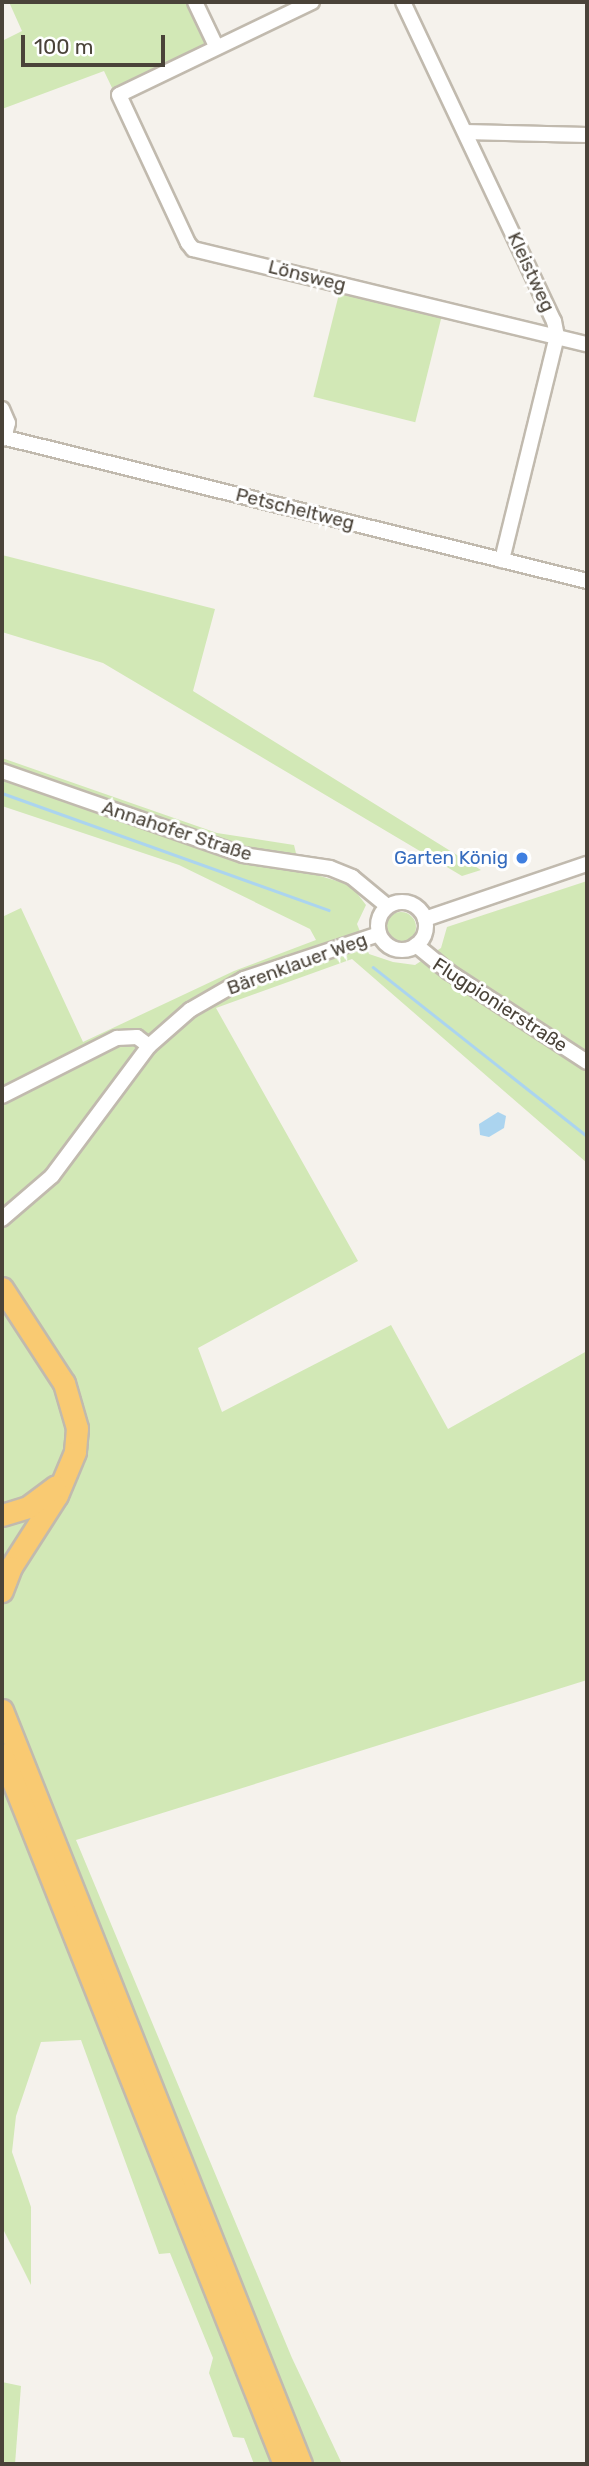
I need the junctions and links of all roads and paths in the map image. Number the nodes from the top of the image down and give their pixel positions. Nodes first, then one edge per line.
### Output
1 (195, 2) edge
2 (312, 2) edge
3 (402, 2) edge
4 (216, 46) junction
5 (465, 132) junction
6 (587, 135) edge
7 (557, 337) junction
8 (587, 344) edge
9 (2, 409) edge
10 (3, 437) edge
11 (502, 560) junction
12 (587, 581) edge
13 (2, 772) edge
14 (587, 864) edge
15 (387, 906) junction
16 (425, 919) junction
17 (379, 933) junction
18 (416, 945) junction
19 (149, 1046) junction
20 (587, 1062) edge
21 (2, 1096) edge
22 (2, 1219) edge
23 (2, 1287) edge
24 (64, 1478) junction
25 (2, 1515) edge
26 (2, 1591) edge
27 (2, 1692) edge
28 (4, 1716) edge
29 (2, 1754) edge
30 (284, 2464) edge
31 (302, 2464) edge

1 - 4 street
2 - 4 street
3 - 5 street, Kleistweg
4 - 7 street, Lönsweg
5 - 6 street
5 - 7 street, Kleistweg
7 - 8 street, Lönsweg
7 - 11 street, Kleistweg
9 - 10 street
10 - 11 street, Petscheltweg
11 - 12 street, Petscheltweg
13 - 15 street, Annahofer Straße
14 - 16 street
15 - 16 street
15 - 17 street
16 - 18 street
17 - 18 street
17 - 19 street, Bärenklauer Weg
18 - 20 street, Flugpionierstraße
19 - 21 street
19 - 22 street, Bärenklauer Weg
23 - 24 highway
24 - 25 highway
24 - 26 highway
27 - 28 highway
28 - 31 highway
29 - 30 highway

